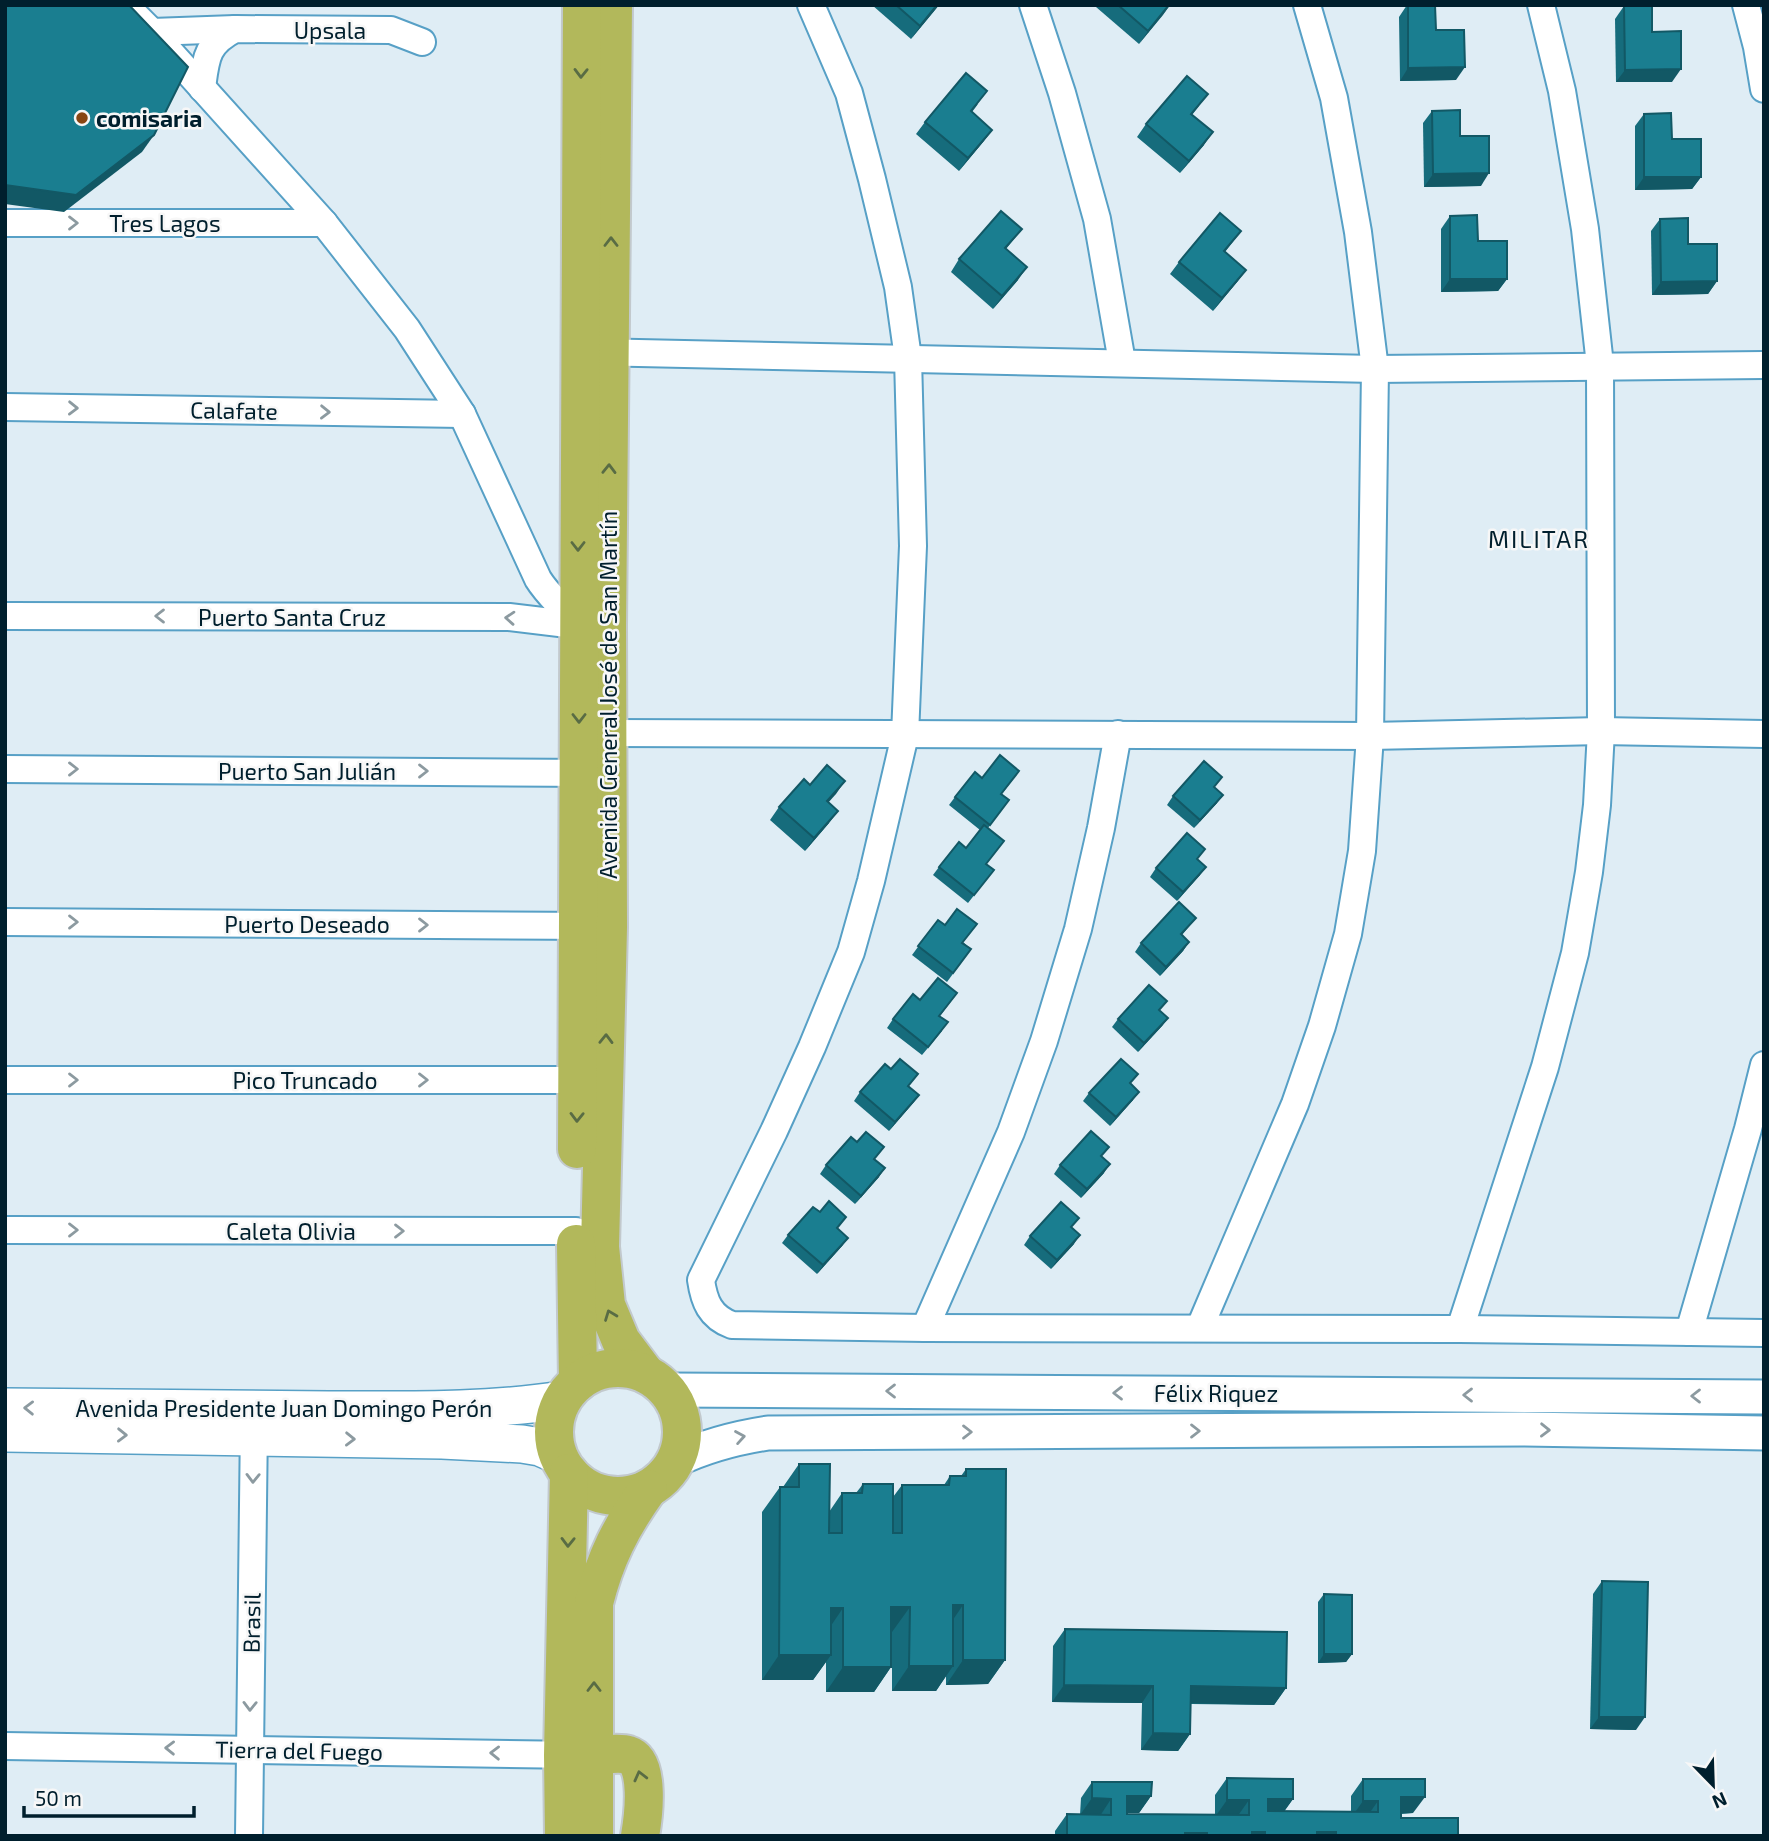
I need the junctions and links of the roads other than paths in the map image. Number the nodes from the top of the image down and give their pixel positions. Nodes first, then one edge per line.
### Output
1 (125, 5) edge
2 (582, 5) edge
3 (613, 5) edge
4 (811, 5) edge
5 (1033, 5) edge
6 (1307, 5) edge
7 (1541, 5) edge
8 (1746, 5) edge
9 (235, 29) junction
10 (152, 32) junction
11 (422, 42) dead end
12 (202, 88) junction
13 (1764, 89) edge
14 (5, 223) edge
15 (324, 223) junction
16 (594, 352) junction
17 (908, 358) junction
18 (1122, 362) junction
19 (1600, 365) junction
20 (1764, 365) edge
21 (1375, 369) junction
22 (5, 407) edge
23 (462, 414) junction
24 (5, 616) edge
25 (592, 626) junction
26 (1601, 731) junction
27 (609, 733) junction
28 (1118, 734) junction
29 (1764, 734) edge
30 (905, 735) junction
31 (1370, 736) junction
32 (5, 769) edge
33 (594, 773) junction
34 (5, 922) edge
35 (593, 926) junction
36 (1764, 1065) edge
37 (5, 1080) edge
38 (591, 1082) junction
39 (5, 1230) edge
40 (576, 1231) junction
41 (1200, 1327) junction
42 (925, 1328) junction
43 (1460, 1329) junction
44 (1689, 1332) junction
45 (1764, 1333) edge
46 (656, 1381) junction
47 (570, 1391) junction
48 (1764, 1397) edge
49 (5, 1407) edge
50 (254, 1423) junction
51 (5, 1433) edge
52 (1764, 1433) edge
53 (676, 1460) junction
54 (564, 1464) junction
55 (648, 1489) junction
56 (5, 1746) edge
57 (249, 1749) junction
58 (578, 1755) junction
59 (248, 1836) edge
60 (564, 1836) edge
61 (594, 1836) edge
62 (640, 1836) edge

1 - 10 street
2 -> 16 highway, Avenida General José de San Martín
16 -> 3 highway, Avenida General José de San Martín
4 - 17 street
5 - 18 street
6 - 21 street
7 - 19 street
8 - 13 street
9 - 10 street, Upsala
9 - 11 street, Upsala
9 - 12 street
10 - 12 street
12 - 15 street
14 -> 15 street, Tres Lagos
15 - 23 street
16 - 17 street
16 - 25 highway, Avenida General José de San Martín
17 - 18 street
17 - 30 street
18 - 21 street
19 - 20 street
19 - 21 street
19 - 26 street
21 - 31 street
22 -> 23 street, Calafate
23 - 25 street
25 -> 24 street, Puerto Santa Cruz
25 - 27 highway, Avenida General José de San Martín
25 -> 33 highway, Avenida General José de San Martín
26 - 29 street
26 - 31 street
26 - 43 street
27 - 30 street
27 - 33 highway, Avenida General José de San Martín
28 - 30 street
28 - 31 street
28 - 42 street
30 - 42 street
31 - 41 street
32 -> 33 street, Puerto San Julián
33 - 35 highway, Avenida General José de San Martín
34 -> 35 street, Puerto Deseado
35 - 38 highway, Avenida General José de San Martín
36 - 44 street
37 -> 38 street, Pico Truncado
38 -> 40 highway, Avenida General José de San Martín
46 -> 38 highway, Avenida General José de San Martín
39 -> 40 street, Caleta Olivia
40 - 47 highway, Avenida General José de San Martín
41 - 42 street
41 - 43 street
43 - 44 street
44 - 45 street
46 - 47 highway
48 -> 46 street, Félix Riquez
46 - 53 highway, Avenida General José de San Martín
47 - 50 main road, Avenida Presidente Juan Domingo Perón
47 - 54 highway, Avenida General José de San Martín
50 -> 49 main road, Avenida Presidente Juan Domingo Perón
51 -> 50 main road, Avenida Presidente Juan Domingo Perón
50 -> 54 main road, Avenida Presidente Juan Domingo Perón
50 -> 57 street, Brasil
53 -> 52 street, Félix Riquez
53 - 55 highway, Avenida General José de San Martín
54 - 55 highway
54 -> 58 highway, Avenida General José de San Martín
58 -> 55 highway, Avenida General José de San Martín
57 -> 56 street, Tierra del Fuego
58 -> 57 street, Tierra del Fuego
57 - 59 street, Brasil
58 - 60 highway, Avenida General José de San Martín
58 - 61 highway, Avenida General José de San Martín
62 -> 58 highway

